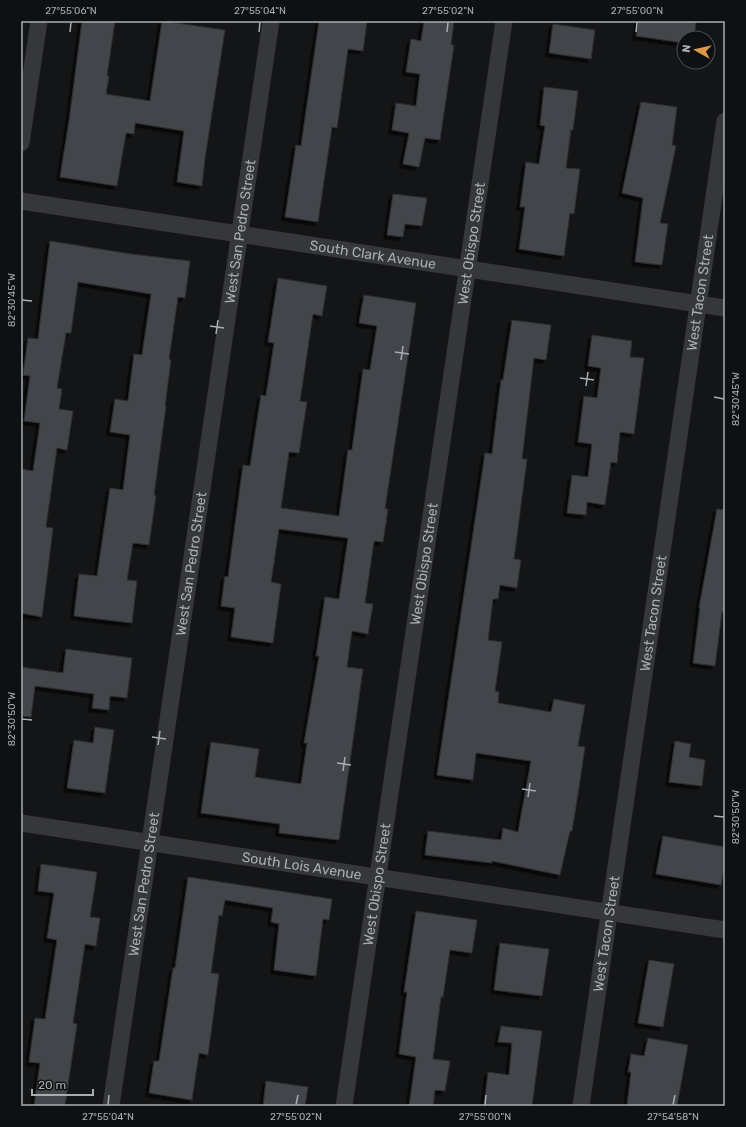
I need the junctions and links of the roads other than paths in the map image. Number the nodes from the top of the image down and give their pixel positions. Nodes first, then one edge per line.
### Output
1 (39, 21) edge
2 (271, 21) edge
3 (504, 21) edge
4 (725, 121) edge
5 (21, 143) edge
6 (21, 201) edge
7 (240, 235) junction
8 (467, 269) junction
9 (698, 304) junction
10 (725, 308) edge
11 (21, 822) edge
12 (150, 842) junction
13 (378, 876) junction
14 (609, 912) junction
15 (725, 930) edge
16 (111, 1106) edge
17 (344, 1106) edge
18 (581, 1106) edge

1 - 5 street
2 - 7 street, West San Pedro Street
3 - 8 street, West Obispo Street
4 - 9 street, West Tacon Street
6 - 7 street, South Clark Avenue
7 - 8 street, South Clark Avenue
7 - 12 street, West San Pedro Street
8 - 9 street, South Clark Avenue
8 - 13 street, West Obispo Street
9 - 10 street, South Clark Avenue
9 - 14 street, West Tacon Street
11 - 12 street, South Lois Avenue
12 - 13 street, South Lois Avenue
12 - 16 street, West San Pedro Street
13 - 14 street, South Lois Avenue
13 - 17 street, West Obispo Street
14 - 15 street, South Lois Avenue
14 - 18 street, West Tacon Street

